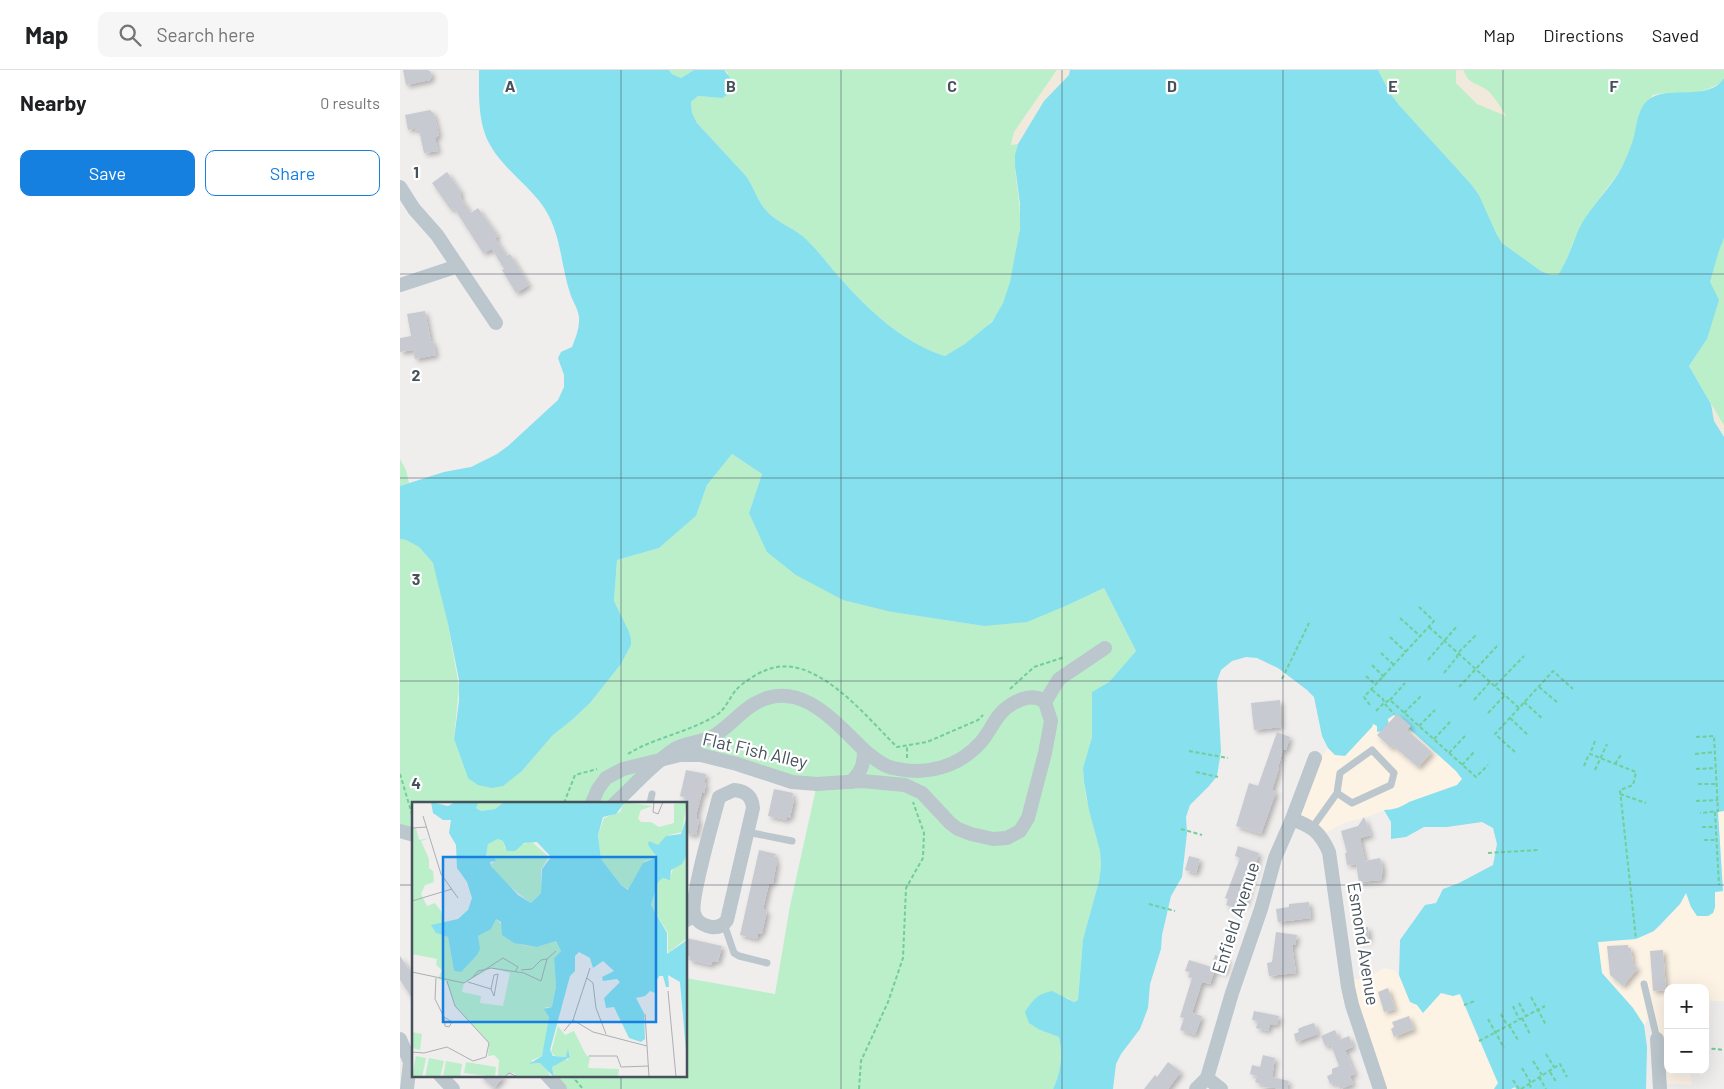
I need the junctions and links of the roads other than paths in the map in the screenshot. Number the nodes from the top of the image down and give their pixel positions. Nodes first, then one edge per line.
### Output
1 (400, 187) edge
2 (458, 266) junction
3 (400, 285) edge
4 (496, 323) dead end
5 (1105, 648) dead end
6 (1045, 702) junction
7 (864, 750) junction
8 (1315, 758) dead end
9 (661, 760) junction
10 (851, 782) junction
11 (1337, 793) junction
12 (652, 794) dead end
13 (592, 802) edge
14 (616, 802) edge
15 (650, 802) edge
16 (1292, 819) junction
17 (1312, 828) junction
18 (748, 832) junction
19 (792, 841) dead end
20 (691, 887) edge
21 (691, 921) edge
22 (724, 924) junction
23 (767, 963) dead end
24 (1644, 984) dead end
25 (400, 1039) edge
26 (1657, 1039) joint
27 (412, 1062) edge
28 (441, 1076) edge
29 (547, 1076) edge
30 (1207, 1078) junction
31 (407, 1089) edge
32 (453, 1089) edge
33 (560, 1089) edge
34 (1196, 1089) edge
35 (1220, 1089) edge
36 (1380, 1089) edge
37 (1660, 1089) edge

1 - 2 street
2 - 3 street
2 - 4 street
5 - 6 street
6 - 7 street
6 - 10 street, Flat Fish Alley
7 - 9 street
7 - 10 street
8 - 16 street, Enfield Avenue
9 - 10 street, Flat Fish Alley
9 - 13 street, Flat Fish Alley
9 - 14 street
11 - 11 lane
11 - 17 lane
12 - 15 lane
16 - 17 street, Esmond Avenue
16 - 30 street, Enfield Avenue
17 - 36 street, Esmond Avenue
18 - 19 lane
18 - 20 street
18 - 22 street
20 - 21 street
21 - 22 street
22 - 23 lane
24 - 26 lane
25 - 27 street
26 - 37 street
27 - 31 street
28 - 32 street
29 - 33 street
30 - 34 street, Enfield Avenue
30 - 35 street

